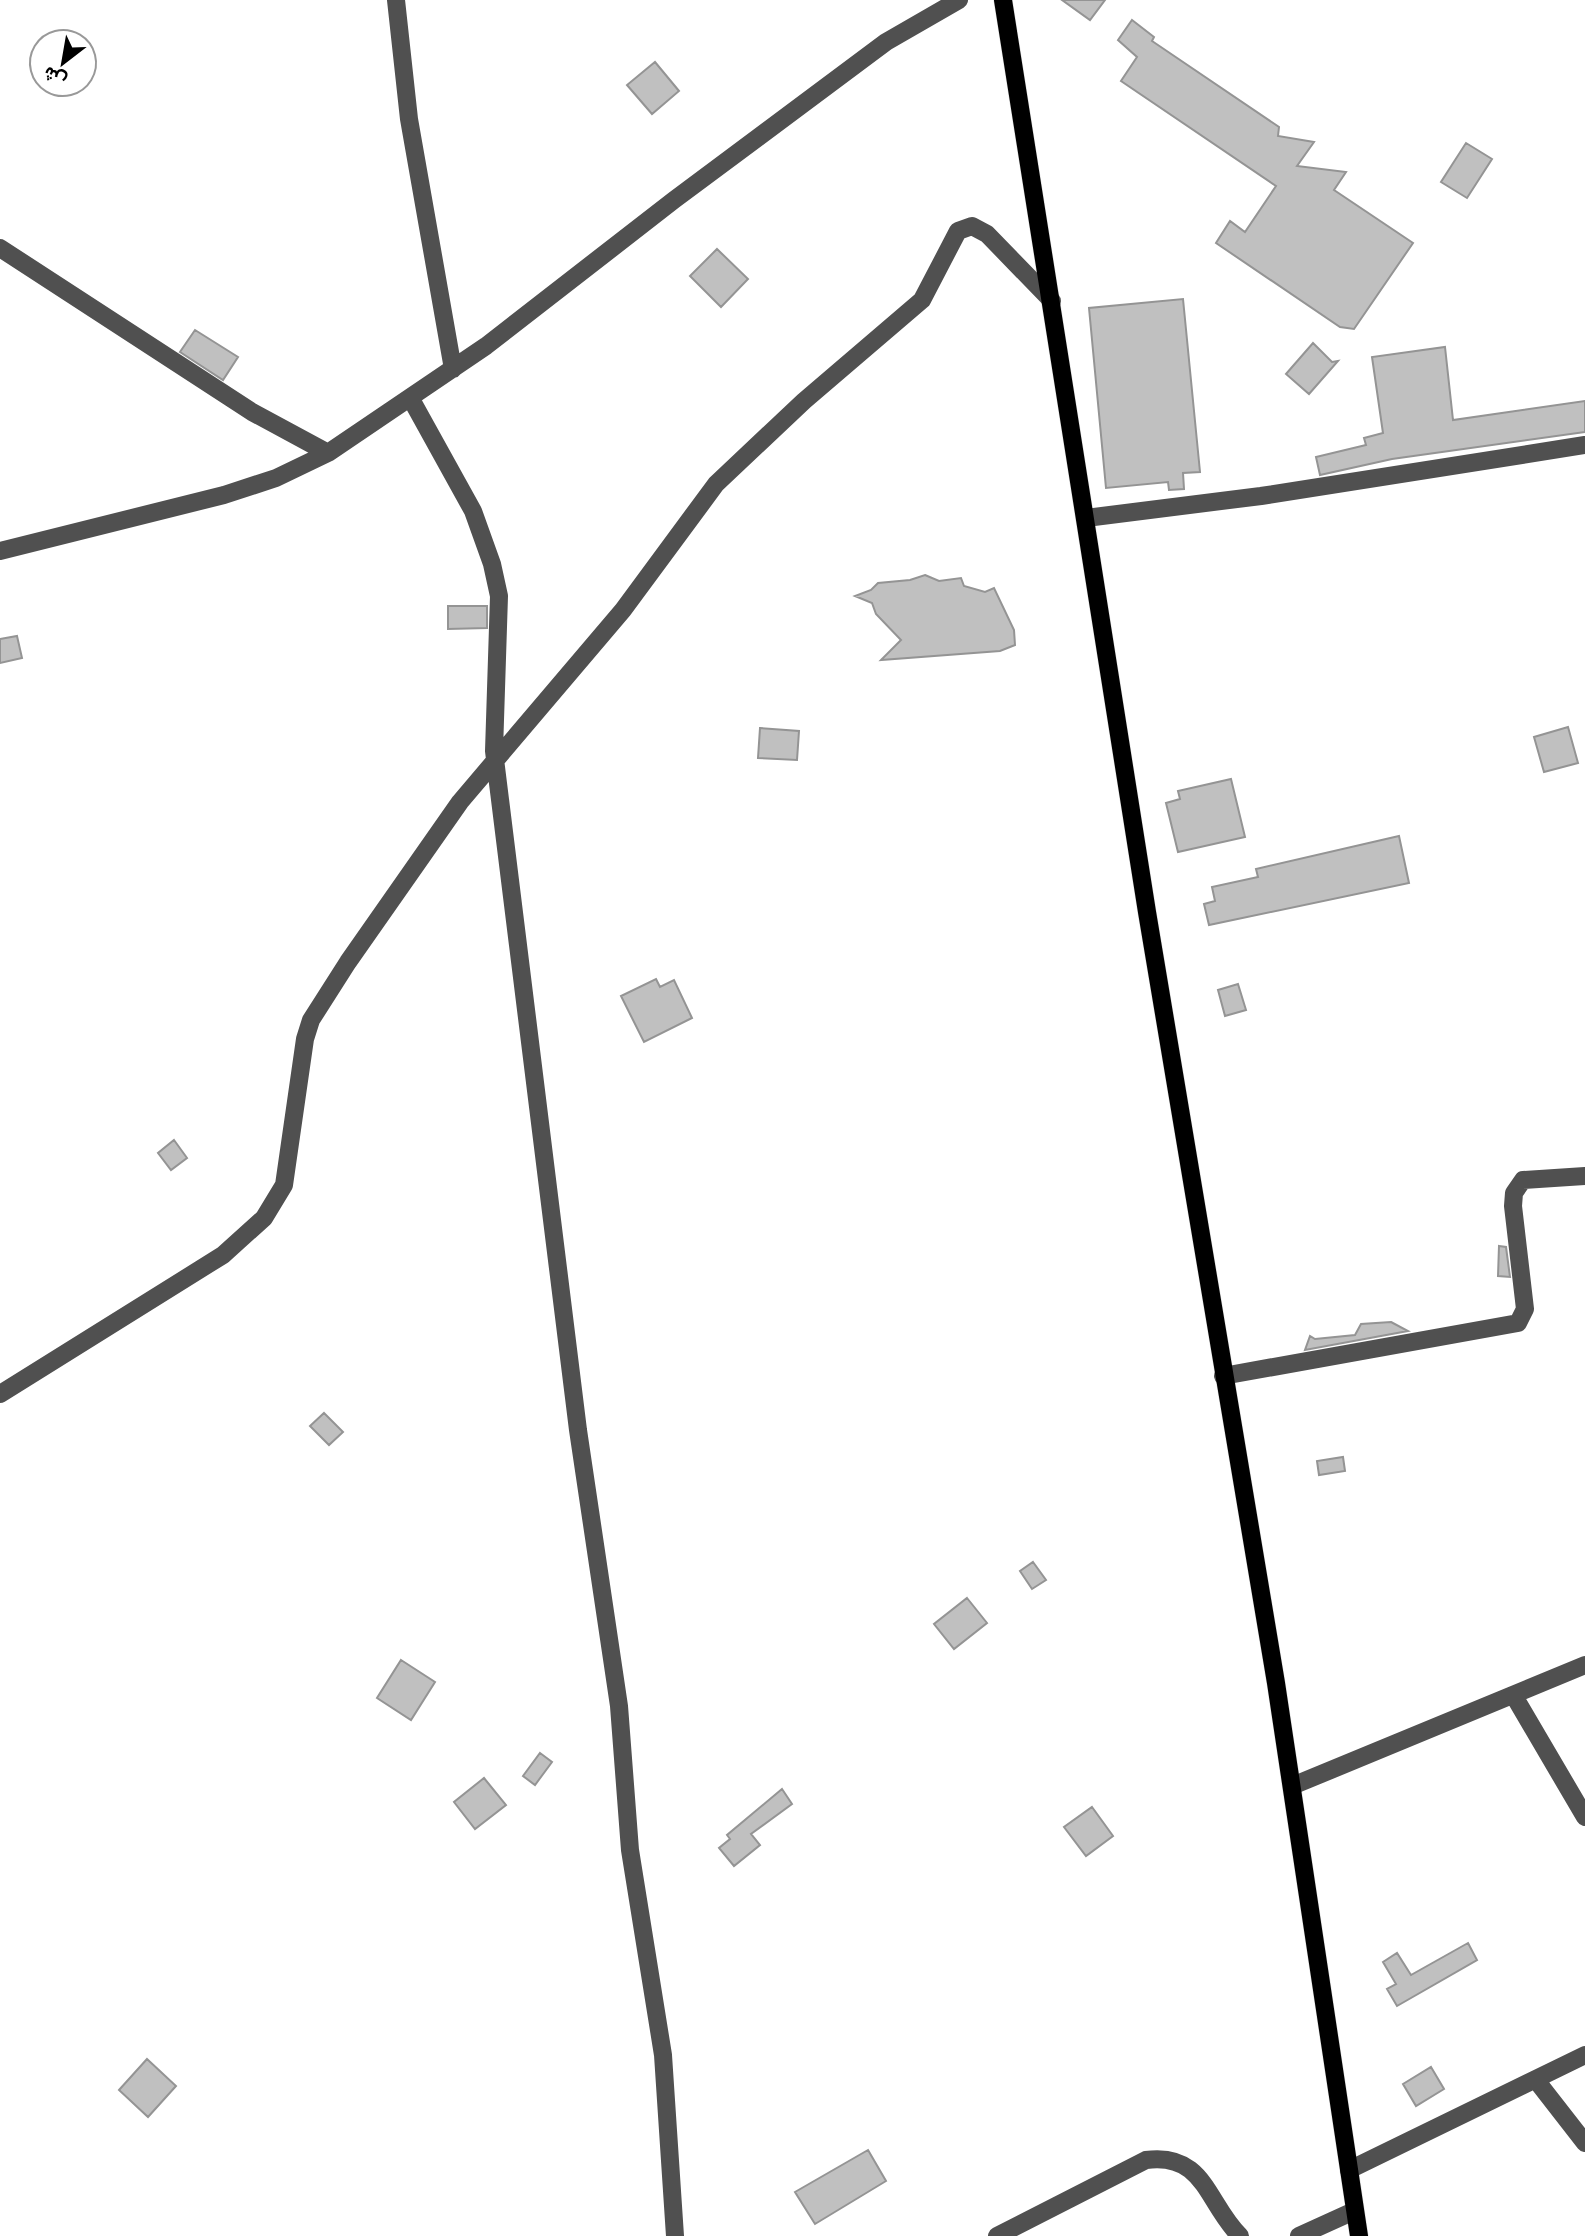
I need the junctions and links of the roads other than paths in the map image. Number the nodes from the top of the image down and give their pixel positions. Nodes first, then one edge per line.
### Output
1 (396, 0) edge
2 (959, 0) edge
3 (1003, 0) edge
4 (0, 248) edge
5 (1052, 301) junction
6 (453, 369) junction
7 (411, 399) junction
8 (1585, 445) edge
9 (328, 453) junction
10 (1086, 518) junction
11 (0, 551) edge
12 (495, 761) junction
13 (1585, 1175) edge
14 (1223, 1376) junction
15 (0, 1394) edge
16 (1585, 1665) edge
17 (1514, 1696) junction
18 (1292, 1786) junction
19 (1585, 1817) edge
20 (1585, 2055) edge
21 (1536, 2080) junction
22 (1585, 2143) edge
23 (1349, 2170) junction
24 (1354, 2211) junction
25 (675, 2236) edge
26 (997, 2236) edge
27 (1240, 2236) edge
28 (1299, 2236) edge
29 (1359, 2236) edge

1 - 6 street
2 - 6 street
3 - 5 main road
4 - 9 street
5 - 10 main road
5 - 12 street
6 - 7 street
7 - 9 street
7 - 12 street
8 - 10 street
9 - 11 street
10 - 14 main road
12 - 15 street
12 - 25 street
13 - 14 street
14 - 18 main road
16 - 17 street
17 - 18 street
17 - 19 street
18 - 23 main road
20 - 21 street
21 - 22 street
21 - 23 street
23 - 24 main road
24 - 28 street
24 - 29 main road
26 - 27 street

